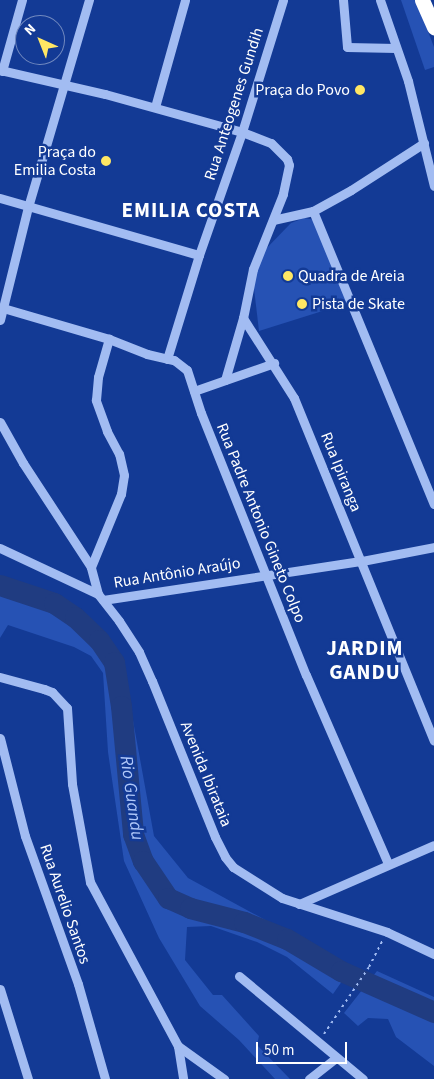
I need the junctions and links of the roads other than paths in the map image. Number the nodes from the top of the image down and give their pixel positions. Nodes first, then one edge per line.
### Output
1 (22, 0) edge
2 (89, 0) edge
3 (185, 0) edge
4 (283, 0) edge
5 (343, 0) edge
6 (380, 0) edge
7 (422, 0) edge
8 (434, 27) edge
9 (396, 48) junction
10 (1, 71) edge
11 (63, 86) junction
12 (155, 107) junction
13 (242, 132) junction
14 (424, 143) junction
15 (434, 186) edge
16 (0, 198) edge
17 (28, 207) junction
18 (314, 211) junction
19 (272, 220) junction
20 (199, 255) junction
21 (3, 308) junction
22 (243, 318) junction
23 (0, 320) edge
24 (109, 339) junction
25 (167, 359) junction
26 (274, 363) junction
27 (225, 380) junction
28 (194, 391) junction
29 (0, 422) edge
30 (434, 504) edge
31 (434, 547) edge
32 (0, 548) edge
33 (362, 560) junction
34 (91, 567) junction
35 (267, 574) junction
36 (100, 597) junction
37 (0, 677) edge
38 (0, 738) edge
39 (434, 741) edge
40 (434, 845) edge
41 (388, 864) junction
42 (299, 904) junction
43 (434, 954) edge
44 (240, 976) dead end
45 (0, 989) edge
46 (178, 1046) junction
47 (336, 1058) junction
48 (28, 1079) edge
49 (105, 1079) edge
50 (183, 1079) edge
51 (224, 1079) edge
52 (309, 1079) edge
53 (363, 1079) edge

1 - 10 street
2 - 11 street
3 - 12 street
4 - 13 street, Rua Anteogenes Gundih
5 - 9 street
6 - 9 street
7 - 8 highway
9 - 14 street
10 - 11 street
11 - 12 street
11 - 17 street
12 - 13 street
13 - 19 street
13 - 20 street, Rua Anteogenes Gundih
14 - 15 street
14 - 18 street
16 - 17 street
17 - 20 street
17 - 21 street
18 - 19 street
18 - 30 street
19 - 22 street
20 - 25 street, Rua Anteogenes Gundih
21 - 23 street
21 - 24 street, Rua Padre Antonio Gineto Colpo
22 - 26 street, Rua Ipiranga
22 - 27 street
24 - 25 street, Rua Padre Antonio Gineto Colpo
24 - 34 street
25 - 28 street, Rua Padre Antonio Gineto Colpo
26 - 27 street
26 - 33 street, Rua Ipiranga
27 - 28 street
28 - 35 street, Rua Padre Antonio Gineto Colpo
29 - 34 street
31 - 33 street, Rua Antônio Araújo
32 - 36 street
33 - 35 street, Rua Antônio Araújo
33 - 39 street, Rua Ipiranga
34 - 36 street
35 - 36 street, Rua Antônio Araújo
35 - 41 street, Rua Padre Antonio Gineto Colpo
36 - 42 street, Avenida Ibirataia
37 - 46 street
38 - 49 street, Rua Aurelio Santos
40 - 41 street
41 - 42 street
42 - 43 street, Avenida Ibirataia
44 - 47 street
45 - 48 street
46 - 50 street
46 - 51 street
47 - 52 street
47 - 53 street

